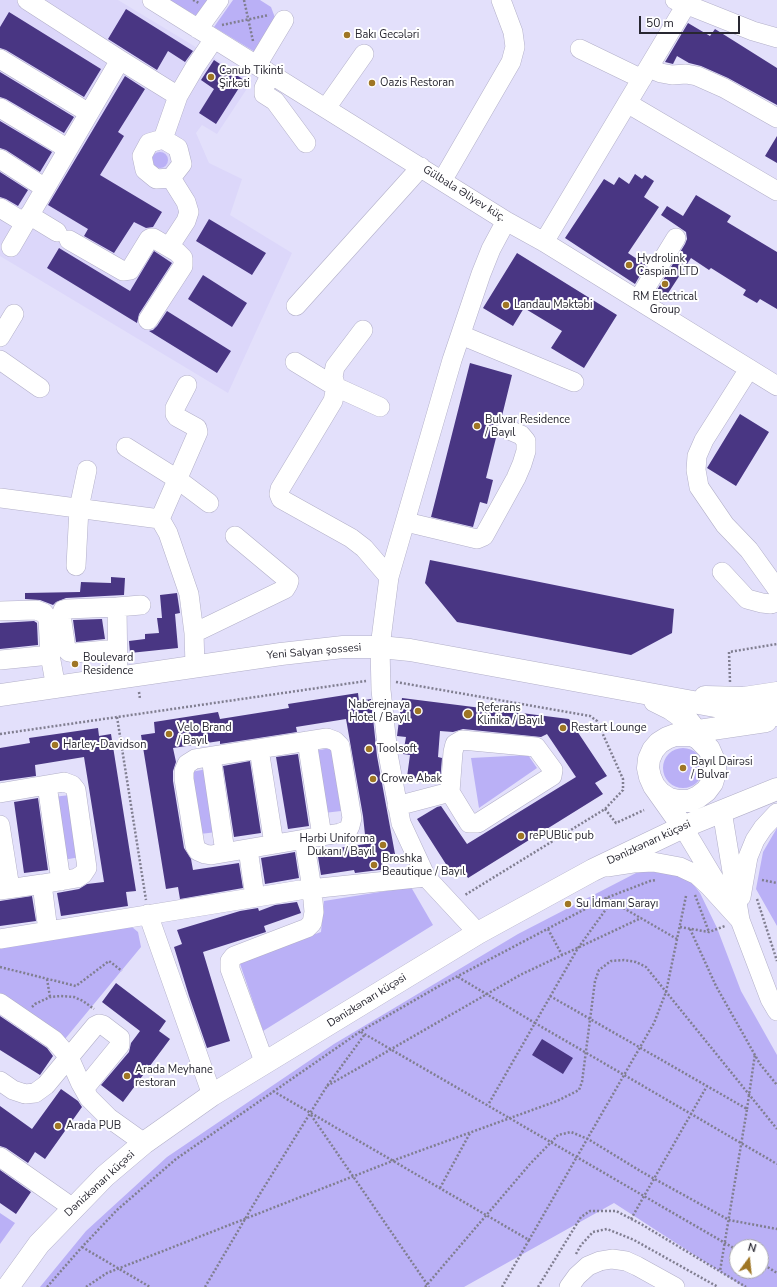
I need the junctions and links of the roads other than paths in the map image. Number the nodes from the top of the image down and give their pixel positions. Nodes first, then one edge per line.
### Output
1 (27, 0) edge
2 (152, 0) edge
3 (219, 0) edge
4 (501, 0) edge
5 (681, 3) edge
6 (284, 20) road end
7 (198, 29) junction
8 (777, 38) edge
9 (214, 39) junction
10 (580, 49) dead end
11 (364, 54) dead end
12 (0, 59) edge
13 (120, 60) junction
14 (264, 69) junction
15 (645, 73) junction
16 (178, 96) junction
17 (627, 103) junction
18 (0, 108) edge
19 (326, 108) junction
20 (89, 113) junction
21 (777, 118) edge
22 (163, 139) junction
23 (306, 144) dead end
24 (68, 150) junction
25 (0, 159) edge
26 (420, 167) junction
27 (171, 178) junction
28 (442, 181) junction
29 (45, 188) junction
30 (777, 191) edge
31 (0, 208) edge
32 (27, 219) junction
33 (506, 221) junction
34 (676, 238) dead end
35 (544, 242) junction
36 (11, 247) dead end
37 (169, 247) junction
38 (638, 300) junction
39 (296, 306) dead end
40 (14, 314) dead end
41 (148, 320) dead end
42 (363, 330) dead end
43 (461, 335) junction
44 (0, 337) edge
45 (0, 360) edge
46 (295, 362) dead end
47 (749, 368) junction
48 (574, 382) dead end
49 (187, 385) dead end
50 (777, 386) edge
51 (336, 387) junction
52 (40, 388) dead end
53 (380, 407) dead end
54 (507, 429) dead end
55 (126, 447) dead end
56 (87, 470) dead end
57 (177, 478) junction
58 (0, 498) edge
59 (209, 503) dead end
60 (79, 508) junction
61 (160, 519) junction
62 (406, 522) junction
63 (235, 536) dead end
64 (76, 566) dead end
65 (722, 572) dead end
66 (389, 577) junction
67 (775, 582) edge
68 (777, 602) edge
69 (141, 605) dead end
70 (117, 607) junction
71 (0, 611) edge
72 (194, 633) junction
73 (380, 647) junction
74 (117, 649) junction
75 (50, 655) junction
76 (0, 660) edge
77 (195, 666) junction
78 (118, 678) junction
79 (56, 688) junction
80 (626, 690) junction
81 (777, 693) edge
82 (0, 695) edge
83 (777, 715) edge
84 (777, 719) edge
85 (307, 741) junction
86 (707, 748) junction
87 (259, 749) junction
88 (211, 757) junction
89 (47, 785) junction
90 (654, 786) junction
91 (777, 789) edge
92 (450, 792) junction
93 (0, 793) edge
94 (397, 806) junction
95 (722, 811) junction
96 (777, 813) edge
97 (0, 825) edge
98 (682, 827) junction
99 (313, 838) junction
100 (274, 844) junction
101 (248, 849) junction
102 (225, 852) junction
103 (593, 870) junction
104 (426, 877) junction
105 (61, 881) junction
106 (42, 884) junction
107 (5, 889) edge
108 (312, 889) junction
109 (255, 897) junction
110 (148, 914) junction
111 (740, 920) junction
112 (48, 931) junction
113 (478, 933) junction
114 (0, 940) edge
115 (775, 1002) edge
116 (0, 1003) edge
117 (69, 1057) junction
118 (265, 1064) junction
119 (0, 1081) edge
120 (84, 1089) junction
121 (212, 1095) junction
122 (144, 1143) junction
123 (0, 1157) edge
124 (73, 1208) junction
125 (8, 1287) edge
126 (570, 1287) edge
127 (675, 1287) edge

1 - 13 street
2 - 7 street, Gülbala Əliyev küç.
3 - 7 street
4 - 28 street
5 - 8 street
5 - 15 street
6 - 14 street
7 - 9 street, Gülbala Əliyev küç.
9 - 14 street, Gülbala Əliyev küç.
9 - 16 street
10 - 15 street
11 - 19 street
12 - 20 street
13 - 16 street
13 - 20 street
14 - 19 street, Gülbala Əliyev küç.
14 - 23 street
15 - 17 street
15 - 21 street
16 - 22 street
17 - 30 street
17 - 35 street
18 - 24 street
19 - 26 street, Gülbala Əliyev küç.
20 - 24 street
22 - 27 street
22 - 27 street
24 - 29 street
25 - 29 street
26 - 28 street, Gülbala Əliyev küç.
26 - 39 street
27 - 37 street
28 - 33 street, Gülbala Əliyev küç.
29 - 32 street
31 - 32 street
32 - 36 street
32 - 37 street
33 - 35 street, Gülbala Əliyev küç.
33 - 43 street
34 - 38 street
35 - 38 street, Gülbala Əliyev küç.
37 - 41 street
38 - 47 street, Gülbala Əliyev küç.
40 - 44 street
42 - 51 street
43 - 48 street
43 - 62 street
45 - 52 street
46 - 51 street
47 - 50 street, Gülbala Əliyev küç.
47 - 67 street
49 - 57 street
51 - 53 street
51 - 66 street
54 - 62 street
55 - 57 street
56 - 60 street
57 - 59 street
57 - 61 street
58 - 60 street
60 - 61 street
60 - 64 street
61 - 72 street
62 - 66 street
63 - 72 street
65 - 68 street
66 - 73 street
69 - 70 street
70 - 74 street
70 - 74 street
71 - 75 street
72 - 77 street
73 - 77 main road, Yeni Salyan şossesi
73 - 80 main road, Yeni Salyan şossesi
73 - 94 street
74 - 78 street
75 - 76 street
75 - 79 street
77 - 78 main road, Yeni Salyan şossesi
78 - 79 main road, Yeni Salyan şossesi
79 - 82 main road, Yeni Salyan şossesi
80 - 81 main road
80 - 83 main road
80 - 86 main road
84 - 86 main road
85 - 87 street
85 - 99 street
85 - 99 street
86 - 90 main road
86 - 90 main road
86 - 95 main road
87 - 88 street
87 - 100 street
88 - 102 street
88 - 102 street
89 - 93 street
89 - 105 street
89 - 105 street
90 - 98 main road
91 - 95 main road, Dənizkənarı küçəsi
92 - 92 street
92 - 94 street
94 - 104 street
95 - 98 main road, Dənizkənarı küçəsi
95 - 111 street
96 - 111 street
97 - 107 street
98 - 103 main road, Dənizkənarı küçəsi
98 - 111 street
99 - 100 street
99 - 108 street
100 - 101 street
101 - 102 street
101 - 109 street
103 - 111 street
103 - 113 main road, Dənizkənarı küçəsi
104 - 108 street
104 - 113 street
105 - 106 street
106 - 107 street
106 - 112 street
108 - 109 street
108 - 118 street
109 - 110 street
110 - 112 street
110 - 121 street
111 - 115 street
112 - 114 street
113 - 118 main road, Dənizkənarı küçəsi
116 - 117 street
117 - 119 street
117 - 120 street
117 - 120 street
118 - 121 main road, Dənizkənarı küçəsi
120 - 122 street
121 - 122 main road, Dənizkənarı küçəsi
122 - 124 main road, Dənizkənarı küçəsi
123 - 124 street
124 - 125 main road, Dənizkənarı küçəsi
126 - 127 street

